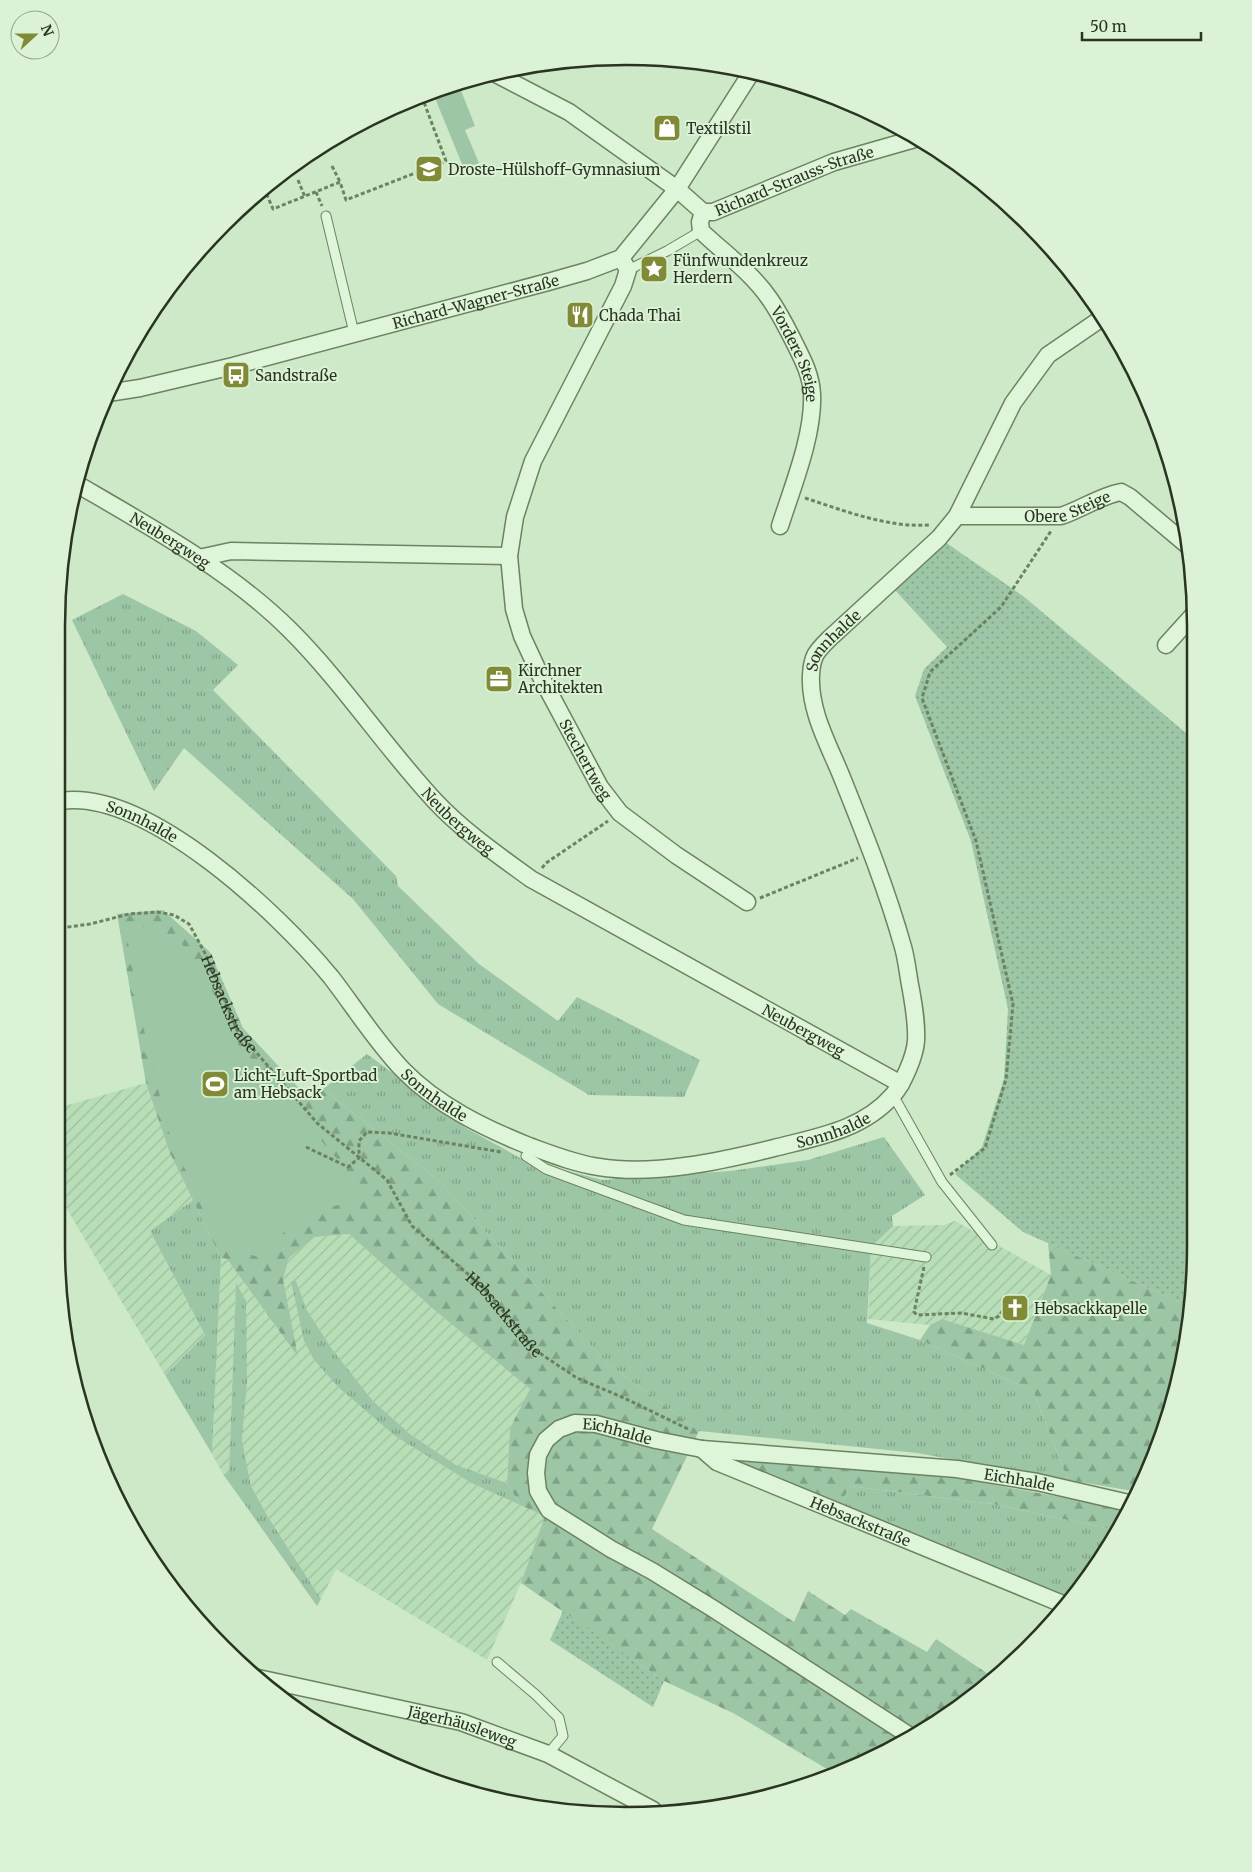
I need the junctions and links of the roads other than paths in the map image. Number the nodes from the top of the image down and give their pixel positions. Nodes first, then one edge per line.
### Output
1 (505, 79) edge
2 (747, 79) edge
3 (908, 141) edge
4 (676, 189) junction
5 (703, 212) junction
6 (326, 216) dead end
7 (701, 231) junction
8 (625, 264) junction
9 (1097, 322) edge
10 (354, 333) junction
11 (117, 392) edge
12 (83, 488) edge
13 (957, 516) junction
14 (780, 526) dead end
15 (1180, 539) edge
16 (509, 556) junction
17 (199, 558) junction
18 (1187, 622) edge
19 (1166, 645) dead end
20 (65, 801) edge
21 (748, 902) road end
22 (897, 1090) junction
23 (526, 1156) dead end
24 (992, 1245) dead end
25 (926, 1257) dead end
26 (702, 1449) junction
27 (1125, 1502) edge
28 (1059, 1602) edge
29 (497, 1662) dead end
30 (272, 1681) edge
31 (905, 1733) edge
32 (548, 1754) junction
33 (646, 1806) edge

1 - 4 street, Richard-Strauss-Straße
2 - 4 street
3 - 5 street, Richard-Strauss-Straße
4 - 5 street, Richard-Strauss-Straße
4 - 8 street
5 - 7 street
6 - 10 lane
7 - 8 lane
7 - 14 street, Vordere Steige
8 - 10 street, Richard-Wagner-Straße
8 - 16 street, Stechertweg
9 - 13 street, Sonnhalde
10 - 11 street, Richard-Wagner-Straße
12 - 17 street, Neubergweg
13 - 15 street, Obere Steige
13 - 22 street, Sonnhalde
16 - 17 street
16 - 21 street, Stechertweg
17 - 22 street, Neubergweg
18 - 19 street
20 - 22 street, Sonnhalde
22 - 24 lane
23 - 25 lane
26 - 27 street, Eichhalde
26 - 28 street, Hebsackstraße
26 - 31 street, Eichhalde
29 - 32 lane
30 - 32 street, Jägerhäusleweg
32 - 33 street, Jägerhäusleweg

